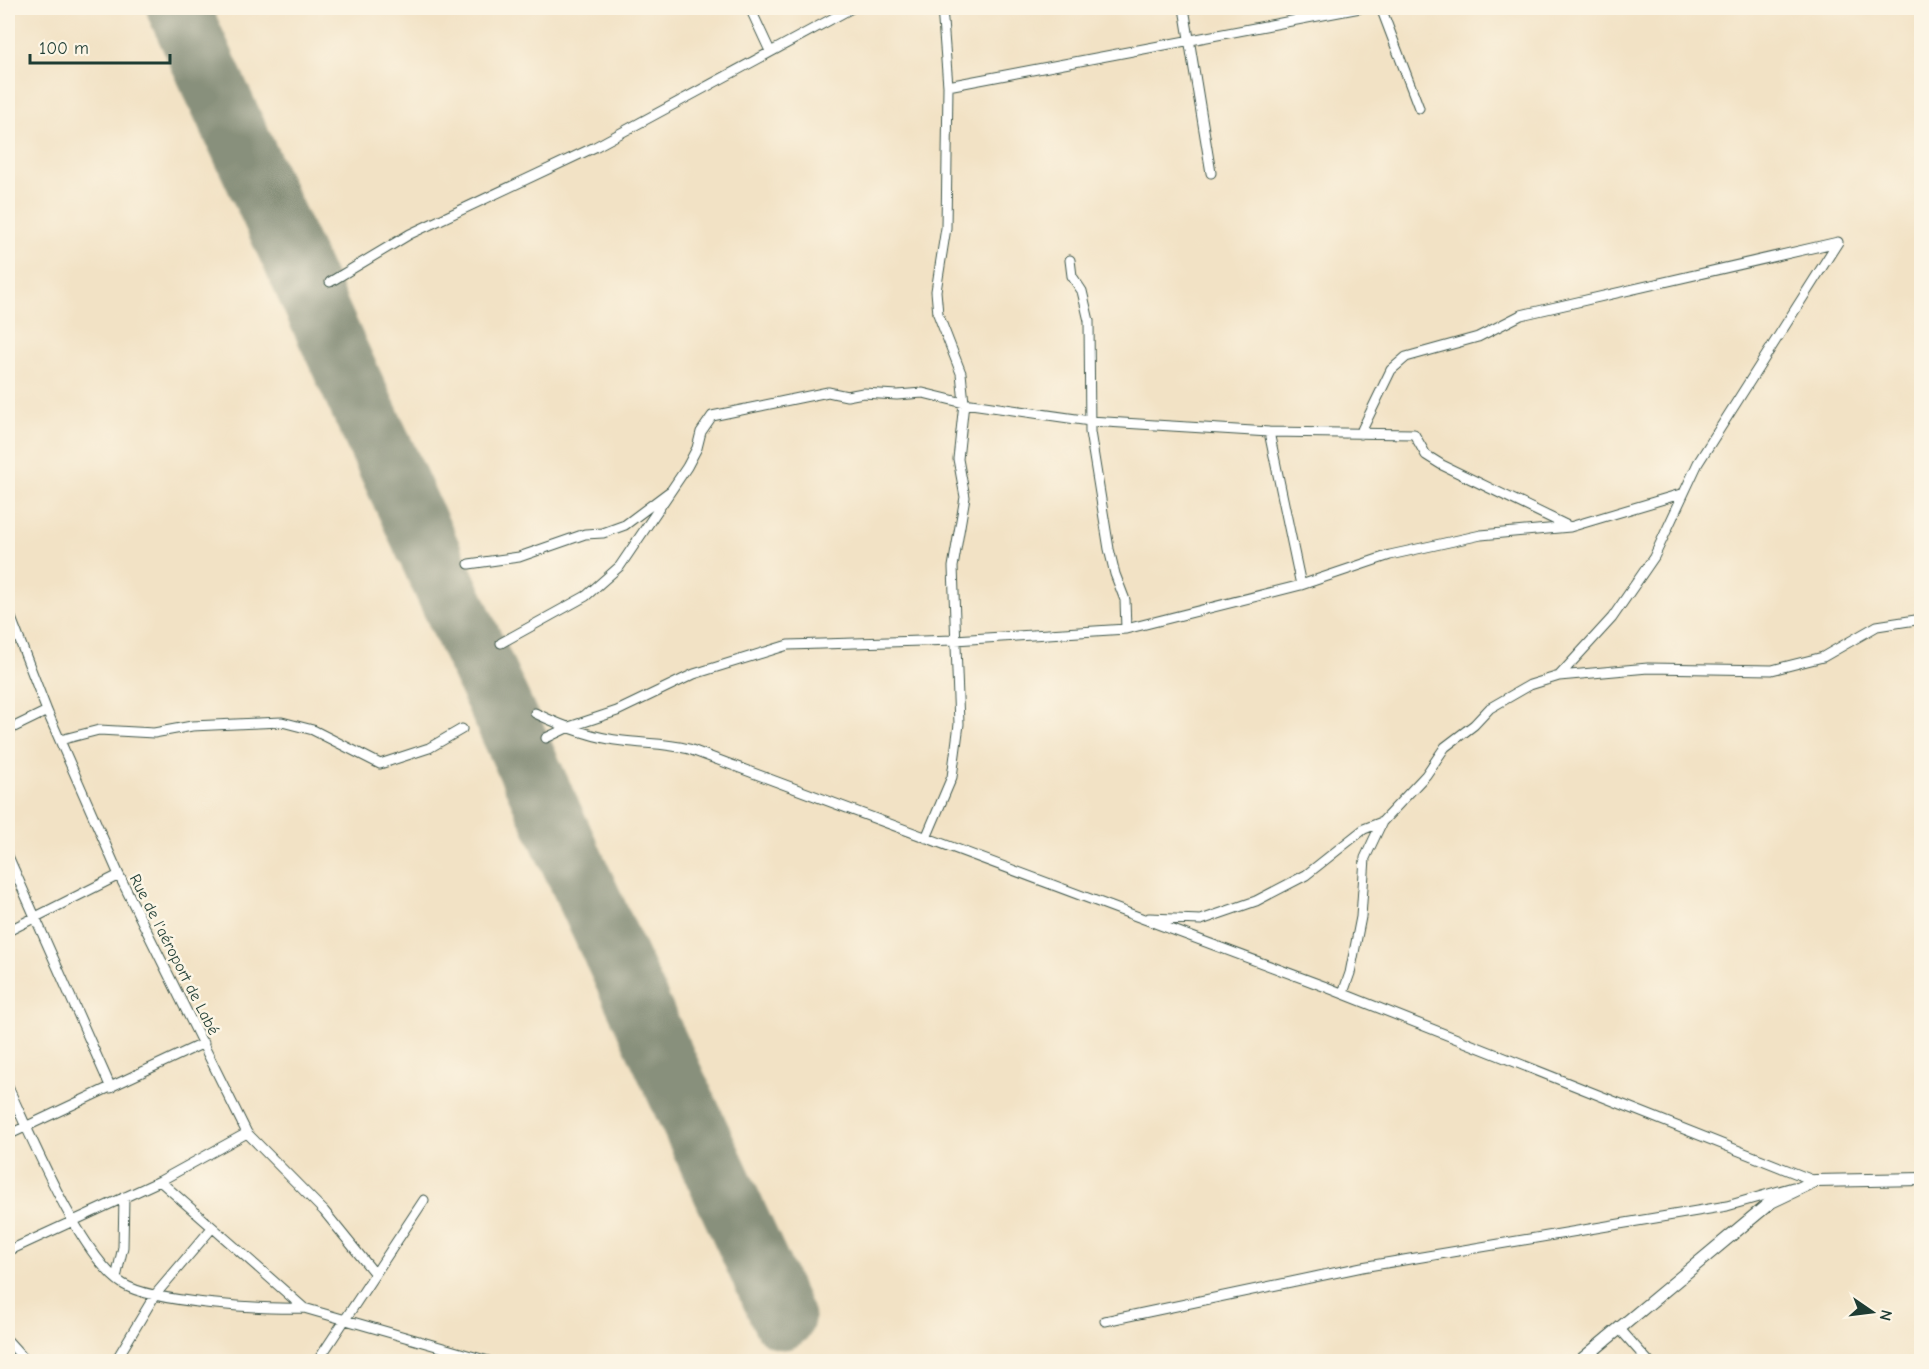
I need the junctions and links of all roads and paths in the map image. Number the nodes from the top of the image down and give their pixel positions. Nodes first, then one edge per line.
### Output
1 (750, 8) edge
2 (852, 8) edge
3 (942, 8) edge
4 (1184, 8) edge
5 (1360, 8) edge
6 (1381, 8) edge
7 (1191, 40) junction
8 (770, 51) junction
9 (948, 86) junction
10 (1419, 108) dead end
11 (1211, 173) dead end
12 (1070, 260) dead end
13 (330, 282) dead end
14 (964, 403) junction
15 (1090, 421) junction
16 (1269, 432) junction
17 (1360, 434) junction
18 (673, 489) junction
19 (1684, 493) junction
20 (1570, 527) junction
21 (469, 564) dead end
22 (1301, 585) junction
23 (8, 610) edge
24 (1922, 619) edge
25 (1126, 629) junction
26 (955, 640) junction
27 (501, 643) dead end
28 (1559, 676) junction
29 (47, 711) junction
30 (535, 713) dead end
31 (569, 727) junction
32 (462, 729) dead end
33 (8, 730) edge
34 (546, 738) dead end
35 (60, 740) junction
36 (1382, 822) junction
37 (926, 838) junction
38 (8, 856) edge
39 (119, 875) junction
40 (35, 917) junction
41 (1140, 918) junction
42 (8, 931) edge
43 (1343, 993) junction
44 (204, 1043) junction
45 (8, 1087) edge
46 (111, 1088) junction
47 (27, 1126) junction
48 (247, 1134) junction
49 (8, 1135) edge
50 (1922, 1179) edge
51 (160, 1181) junction
52 (1815, 1181) junction
53 (124, 1197) junction
54 (424, 1200) dead end
55 (73, 1221) junction
56 (212, 1227) junction
57 (8, 1251) edge
58 (375, 1274) junction
59 (116, 1278) junction
60 (155, 1295) junction
61 (304, 1308) junction
62 (345, 1320) junction
63 (1105, 1321) dead end
64 (1619, 1328) junction
65 (8, 1341) edge
66 (319, 1358) edge
67 (27, 1362) edge
68 (115, 1362) edge
69 (332, 1362) edge
70 (492, 1362) edge
71 (1579, 1362) edge
72 (1649, 1362) edge

1 - 8 street
2 - 8 street
3 - 9 street
4 - 7 street
5 - 7 street
6 - 10 street
7 - 9 street
7 - 11 street
8 - 13 street
9 - 14 street
12 - 15 street
14 - 15 street
14 - 18 street
14 - 26 street
15 - 16 street
15 - 25 street
16 - 17 street
16 - 22 street
17 - 19 street
17 - 20 street
18 - 21 street
18 - 27 street
19 - 20 street
19 - 28 street
20 - 22 street
22 - 25 street
23 - 29 street, Rue de l'aéroport de Labé
24 - 28 street
25 - 26 street
26 - 31 street
26 - 37 street
28 - 36 street
29 - 33 street
29 - 35 street, Rue de l'aéroport de Labé
30 - 31 street
31 - 34 street
31 - 37 street
32 - 35 street
35 - 39 street, Rue de l'aéroport de Labé
36 - 41 street
36 - 43 street
37 - 41 street
38 - 40 street
39 - 40 street
39 - 44 street, Rue de l'aéroport de Labé
40 - 42 street
40 - 46 street
41 - 43 street
43 - 52 street
44 - 46 street
44 - 48 street, Rue de l'aéroport de Labé
45 - 47 street
46 - 47 street
47 - 49 street
47 - 55 street
48 - 51 street
48 - 58 street, Rue de l'aéroport de Labé
50 - 52 street
51 - 53 street
51 - 56 street
52 - 63 street
52 - 64 street
53 - 55 street
53 - 59 street
54 - 58 street
55 - 57 street
55 - 59 street
56 - 60 street
56 - 61 street
58 - 62 street
59 - 60 street
60 - 61 street
60 - 68 street
61 - 62 street
62 - 66 street
62 - 70 street
64 - 71 street
64 - 72 street
65 - 67 street
66 - 69 street

